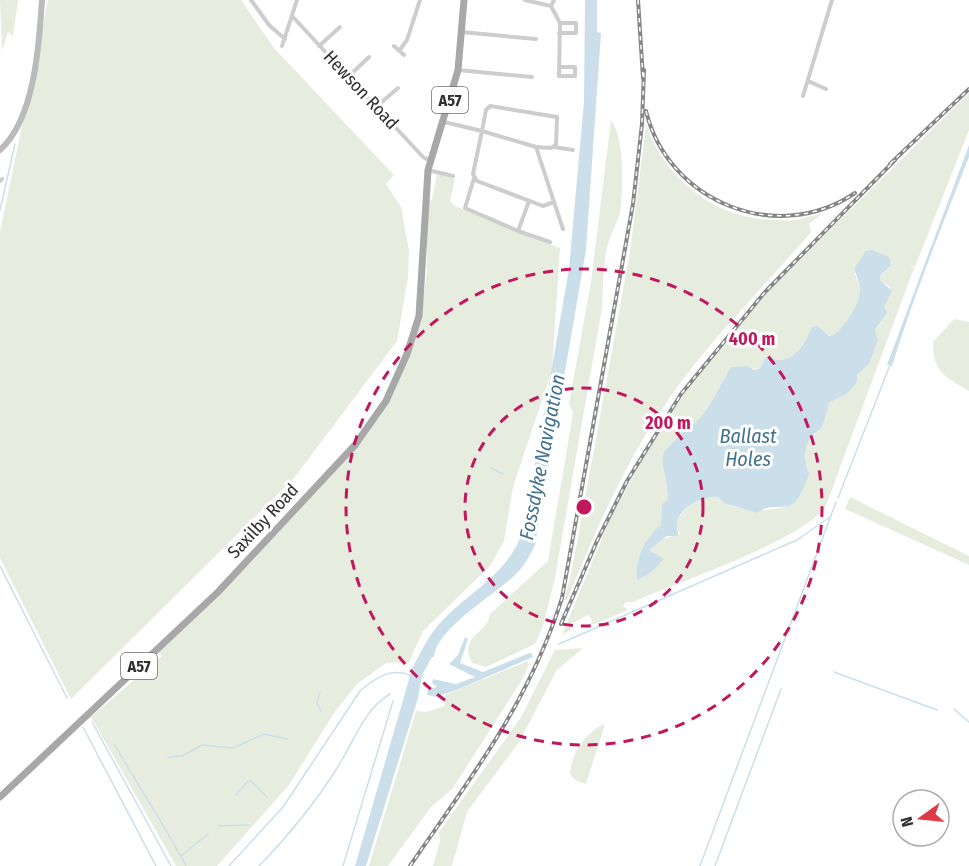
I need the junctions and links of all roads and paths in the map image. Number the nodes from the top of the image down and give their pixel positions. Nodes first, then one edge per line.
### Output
1 (42, 0) edge
2 (251, 0) edge
3 (297, 0) edge
4 (420, 0) edge
5 (464, 0) edge
6 (525, 0) edge
7 (554, 0) edge
8 (832, 0) edge
9 (551, 6) junction
10 (292, 16) junction
11 (560, 22) junction
12 (340, 27) dead end
13 (460, 32) junction
14 (560, 33) junction
15 (285, 39) junction
16 (536, 39) dead end
17 (282, 46) dead end
18 (319, 46) junction
19 (394, 46) dead end
20 (399, 51) junction
21 (404, 56) dead end
22 (369, 57) dead end
23 (559, 67) junction
24 (458, 70) junction
25 (348, 76) junction
26 (532, 77) dead end
27 (808, 81) junction
28 (398, 88) dead end
29 (826, 89) dead end
30 (804, 96) dead end
31 (376, 107) junction
32 (444, 122) junction
33 (482, 131) junction
34 (536, 147) junction
35 (554, 147) junction
36 (0, 150) edge
37 (573, 150) dead end
38 (430, 161) junction
39 (429, 170) junction
40 (453, 176) dead end
41 (474, 178) junction
42 (530, 201) junction
43 (554, 202) junction
44 (563, 229) dead end
45 (518, 231) junction
46 (550, 242) dead end
47 (0, 797) edge

1 - 36 street
2 - 15 street
3 - 10 street
4 - 20 street
5 - 13 main road, A57
6 - 9 street
7 - 9 street
8 - 27 street
9 - 11 street
10 - 15 street
10 - 18 street, Hewson Road
11 - 14 street
11 - 14 street
12 - 18 street
13 - 16 street
13 - 24 main road, A57
14 - 23 street
15 - 17 street
18 - 25 street, Hewson Road
19 - 20 street
20 - 21 street
22 - 25 street
23 - 23 street
24 - 26 street
24 - 32 main road, A57
25 - 31 street, Hewson Road
27 - 29 street
27 - 30 street
28 - 31 street
31 - 38 street, Hewson Road
32 - 33 street
32 - 38 main road, A57
33 - 34 street
33 - 35 street
33 - 41 street
34 - 35 street
34 - 43 street
35 - 37 street
38 - 39 main road, A57
39 - 40 street
39 - 47 main road, Saxilby Road / A57
41 - 42 street
41 - 45 street
42 - 43 street
42 - 45 street
43 - 44 street
45 - 46 street

